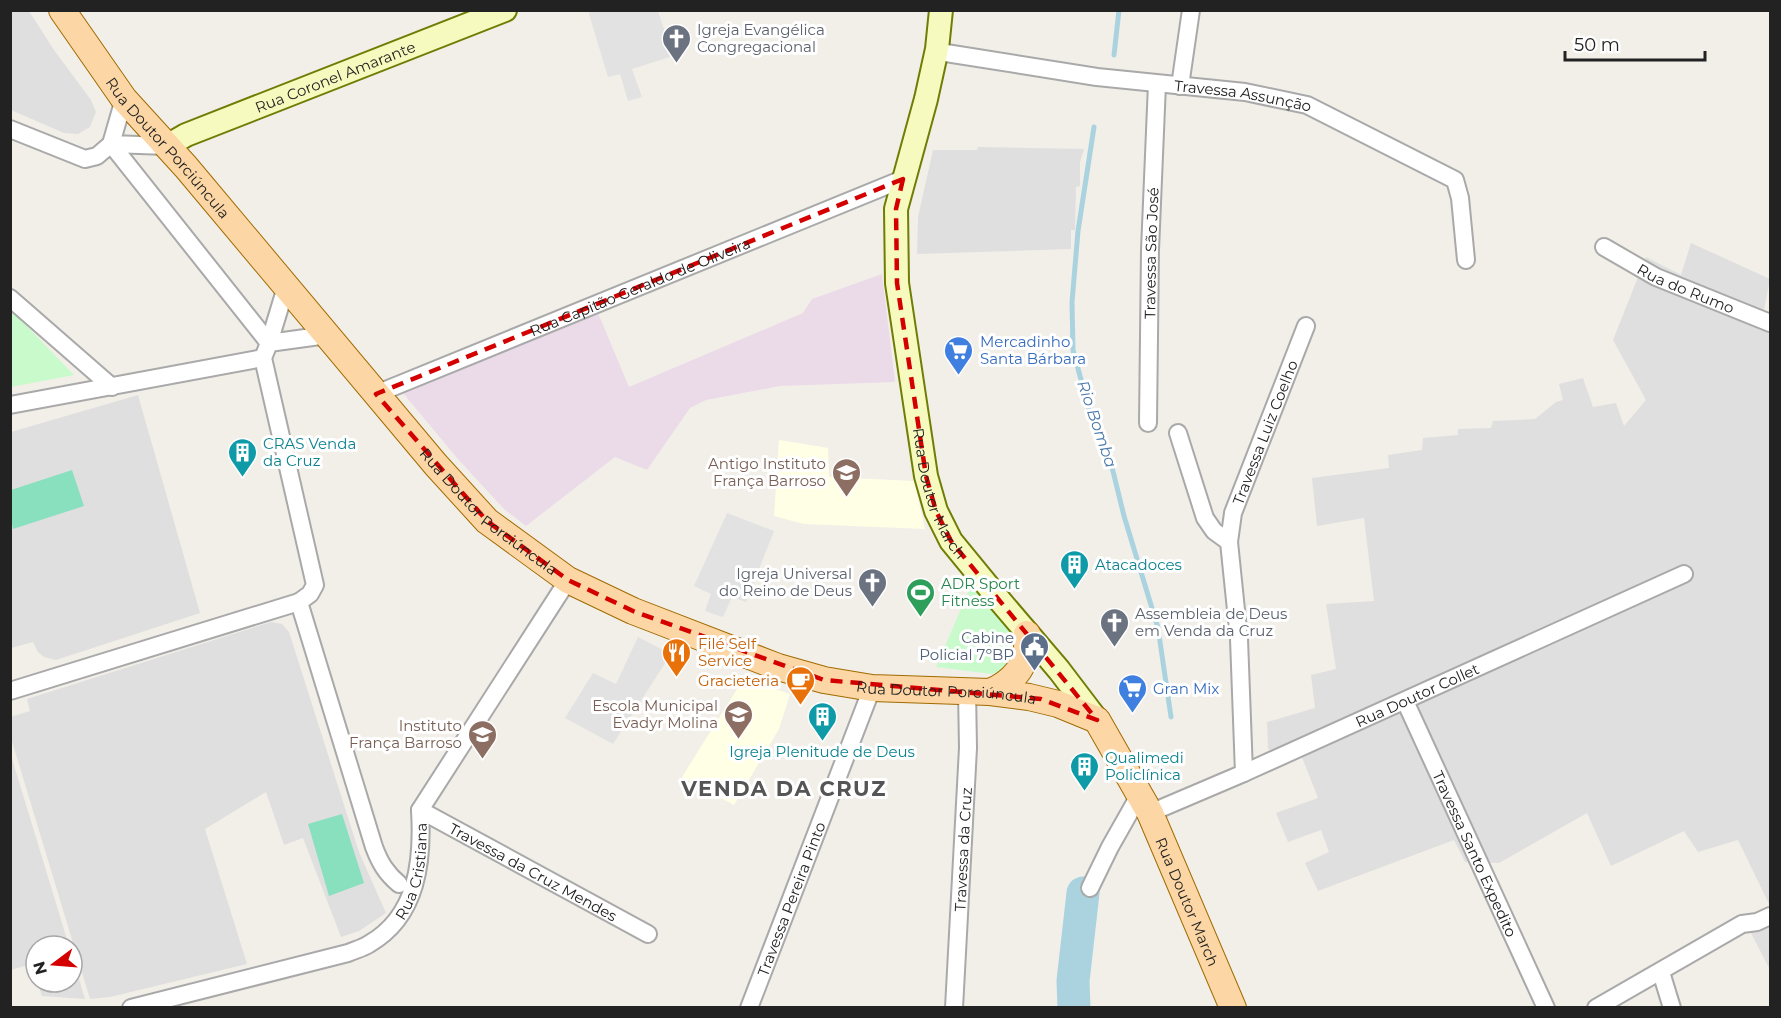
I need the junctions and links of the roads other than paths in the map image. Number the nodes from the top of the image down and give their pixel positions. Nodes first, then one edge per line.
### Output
1 (62, 10) edge
2 (505, 10) edge
3 (941, 10) edge
4 (1191, 10) edge
5 (937, 49) junction
6 (1157, 84) junction
7 (1180, 86) junction
8 (124, 99) junction
9 (10, 129) edge
10 (111, 144) junction
11 (167, 146) junction
12 (903, 179) junction
13 (1605, 247) dead end
14 (1466, 260) dead end
15 (286, 287) junction
16 (10, 298) edge
17 (1770, 323) edge
18 (1306, 326) dead end
19 (327, 335) junction
20 (266, 350) junction
21 (112, 387) junction
22 (376, 394) junction
23 (10, 405) edge
24 (1148, 423) dead end
25 (1178, 433) dead end
26 (1229, 542) junction
27 (1684, 574) dead end
28 (567, 580) junction
29 (299, 602) junction
30 (1027, 634) junction
31 (872, 688) junction
32 (10, 691) edge
33 (979, 691) junction
34 (1405, 701) junction
35 (1097, 720) junction
36 (1244, 773) junction
37 (1145, 804) junction
38 (420, 810) junction
39 (399, 884) dead end
40 (1090, 888) dead end
41 (1770, 916) edge
42 (648, 933) dead end
43 (1661, 972) junction
44 (754, 1006) edge
45 (131, 1008) edge
46 (954, 1008) edge
47 (1233, 1008) edge
48 (1546, 1008) edge
49 (1596, 1008) edge
50 (1672, 1008) edge

1 - 8 main road, Rua Doutor Porciúncula
2 - 11 main road, Rua Coronel Amarante
3 - 5 main road, Rua Doutor March
4 - 7 street
5 - 6 street, Travessa Assunção
5 - 12 main road, Rua Doutor March
6 - 7 street, Travessa Assunção
6 - 24 street, Travessa São José
7 - 14 street, Travessa Assunção
8 - 10 street
8 - 11 main road, Rua Doutor Porciúncula
9 - 10 street
10 - 11 street
10 - 20 street
11 - 15 main road, Rua Doutor Porciúncula
12 - 22 street, Rua Capitão Geraldo de Oliveira
12 - 30 main road, Rua Doutor March
13 - 17 street, Rua do Rumo
15 - 19 main road, Rua Doutor Porciúncula
15 - 20 street
16 - 21 street
18 - 26 street, Travessa Luiz Coelho
19 - 20 street
19 - 22 main road, Rua Doutor Porciúncula
20 - 21 street
20 - 29 street
21 - 23 street
22 - 28 main road, Rua Doutor Porciúncula
25 - 26 street
26 - 36 street, Travessa Luiz Coelho
27 - 34 street, Rua Doutor Collet
28 - 31 main road, Rua Doutor Porciúncula
28 - 38 street, Rua Cristiana
29 - 32 street
29 - 39 street
30 - 33 main road
30 - 35 main road, Rua Doutor March
31 - 33 main road, Rua Doutor Porciúncula
31 - 44 street, Travessa Pereira Pinto
33 - 35 main road, Rua Doutor Porciúncula
33 - 46 street, Travessa da Cruz
34 - 36 street, Rua Doutor Collet
34 - 48 street, Travessa Santo Expedito
35 - 37 main road, Rua Doutor March
36 - 37 street, Rua Doutor Collet
37 - 40 street
37 - 47 main road, Rua Doutor March
38 - 42 street, Travessa da Cruz Mendes
38 - 45 street, Rua Cristiana
41 - 43 street
43 - 49 street
43 - 50 street

